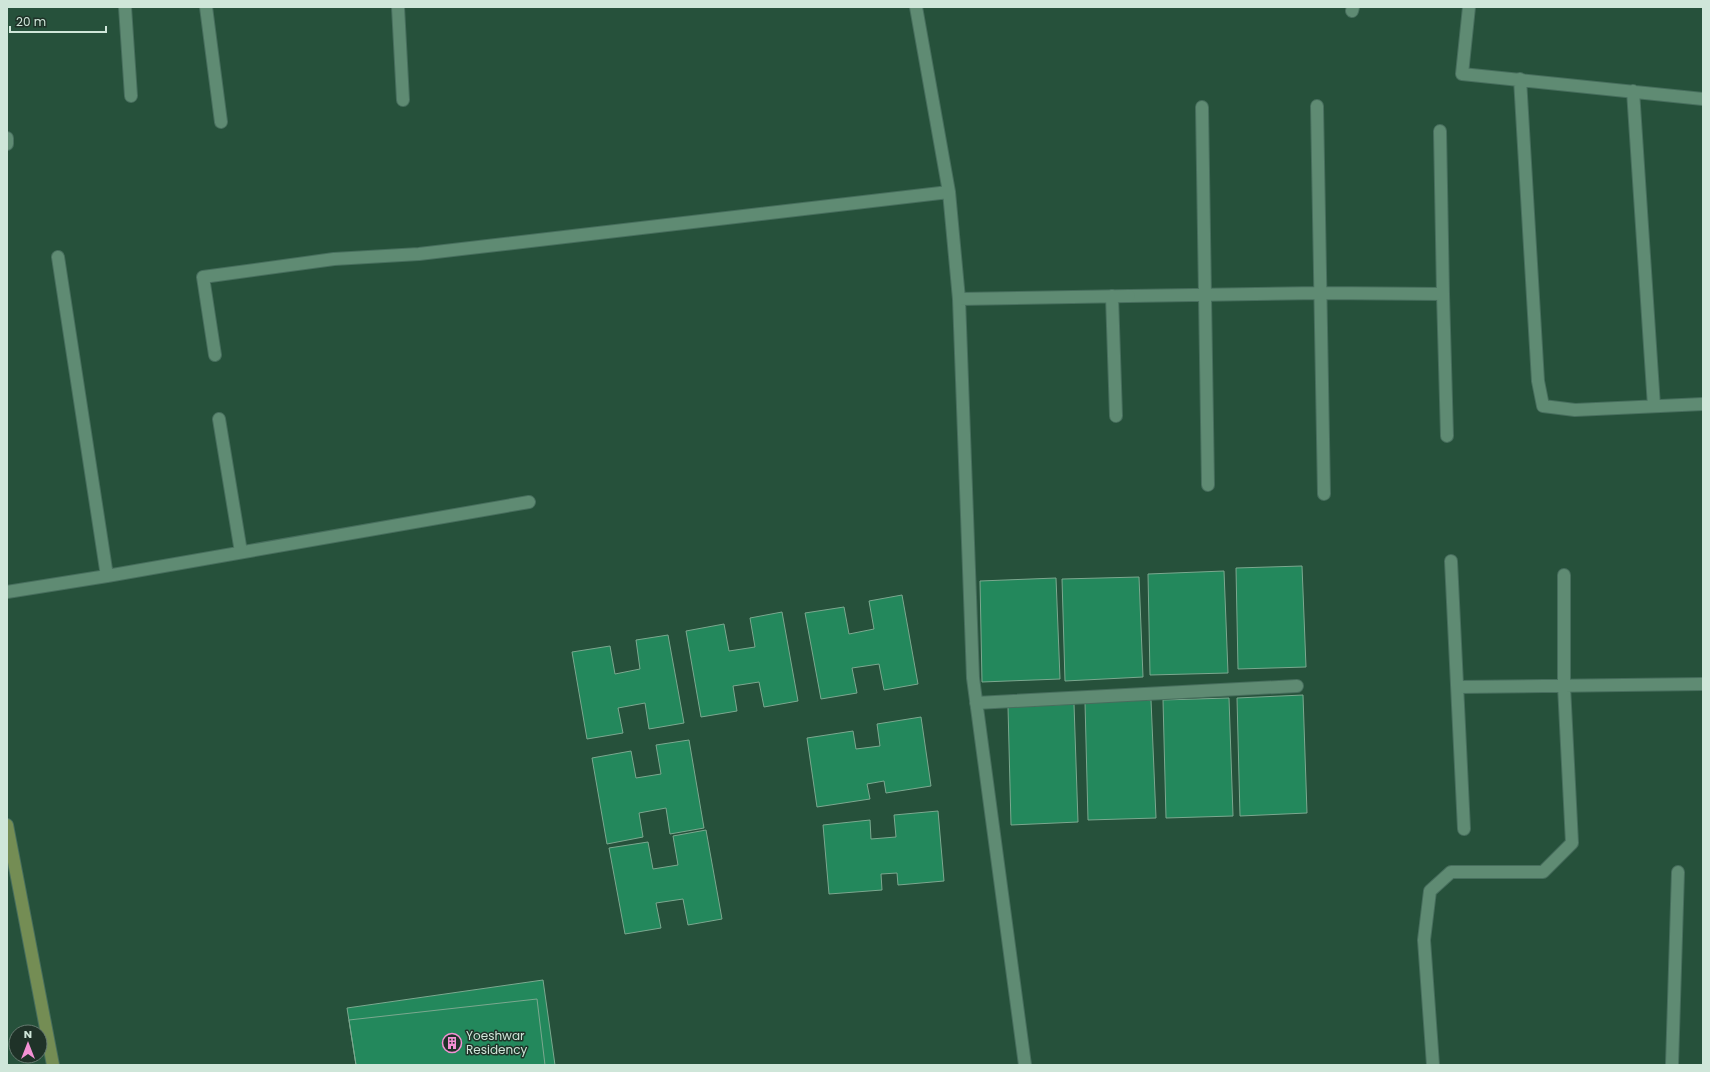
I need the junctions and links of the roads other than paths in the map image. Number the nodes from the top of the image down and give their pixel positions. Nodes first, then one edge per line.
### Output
1 (125, 7) edge
2 (206, 7) edge
3 (398, 7) edge
4 (916, 7) edge
5 (1469, 7) edge
6 (1520, 80) junction
7 (1633, 91) junction
8 (130, 96) dead end
9 (403, 100) dead end
10 (1703, 100) edge
11 (1317, 106) dead end
12 (1202, 107) dead end
13 (221, 122) dead end
14 (1440, 130) dead end
15 (7, 138) edge
16 (8, 144) edge
17 (949, 192) junction
18 (58, 257) dead end
19 (1320, 293) junction
20 (1443, 294) junction
21 (1205, 295) junction
22 (1112, 296) junction
23 (959, 299) junction
24 (215, 355) dead end
25 (1703, 404) edge
26 (1654, 406) junction
27 (1116, 416) dead end
28 (219, 419) dead end
29 (1447, 436) dead end
30 (1208, 485) dead end
31 (1324, 494) dead end
32 (529, 502) dead end
33 (241, 552) junction
34 (1451, 561) dead end
35 (1564, 575) dead end
36 (107, 576) junction
37 (7, 592) edge
38 (1703, 684) edge
39 (1297, 686) dead end
40 (1564, 686) junction
41 (1458, 688) junction
42 (976, 703) junction
43 (7, 825) edge
44 (1464, 830) dead end
45 (1678, 872) dead end
46 (52, 1065) edge
47 (1025, 1065) edge
48 (1433, 1065) edge
49 (1672, 1065) edge

1 - 8 street
2 - 13 street
3 - 9 street
4 - 17 street
5 - 6 street
6 - 7 street
6 - 26 street
7 - 10 street
7 - 26 street
11 - 19 street
12 - 21 street
14 - 20 street
15 - 16 street
17 - 23 street
17 - 24 street
18 - 36 street
19 - 20 street
19 - 21 street
19 - 31 street
20 - 29 street
21 - 22 street
21 - 30 street
22 - 23 street
22 - 27 street
23 - 42 street
25 - 26 street
28 - 33 street
32 - 33 street
33 - 36 street
34 - 41 street
35 - 40 street
36 - 37 street
38 - 40 street
39 - 42 street
40 - 41 street
40 - 48 street
41 - 44 street
42 - 47 street
43 - 46 street
45 - 49 street

